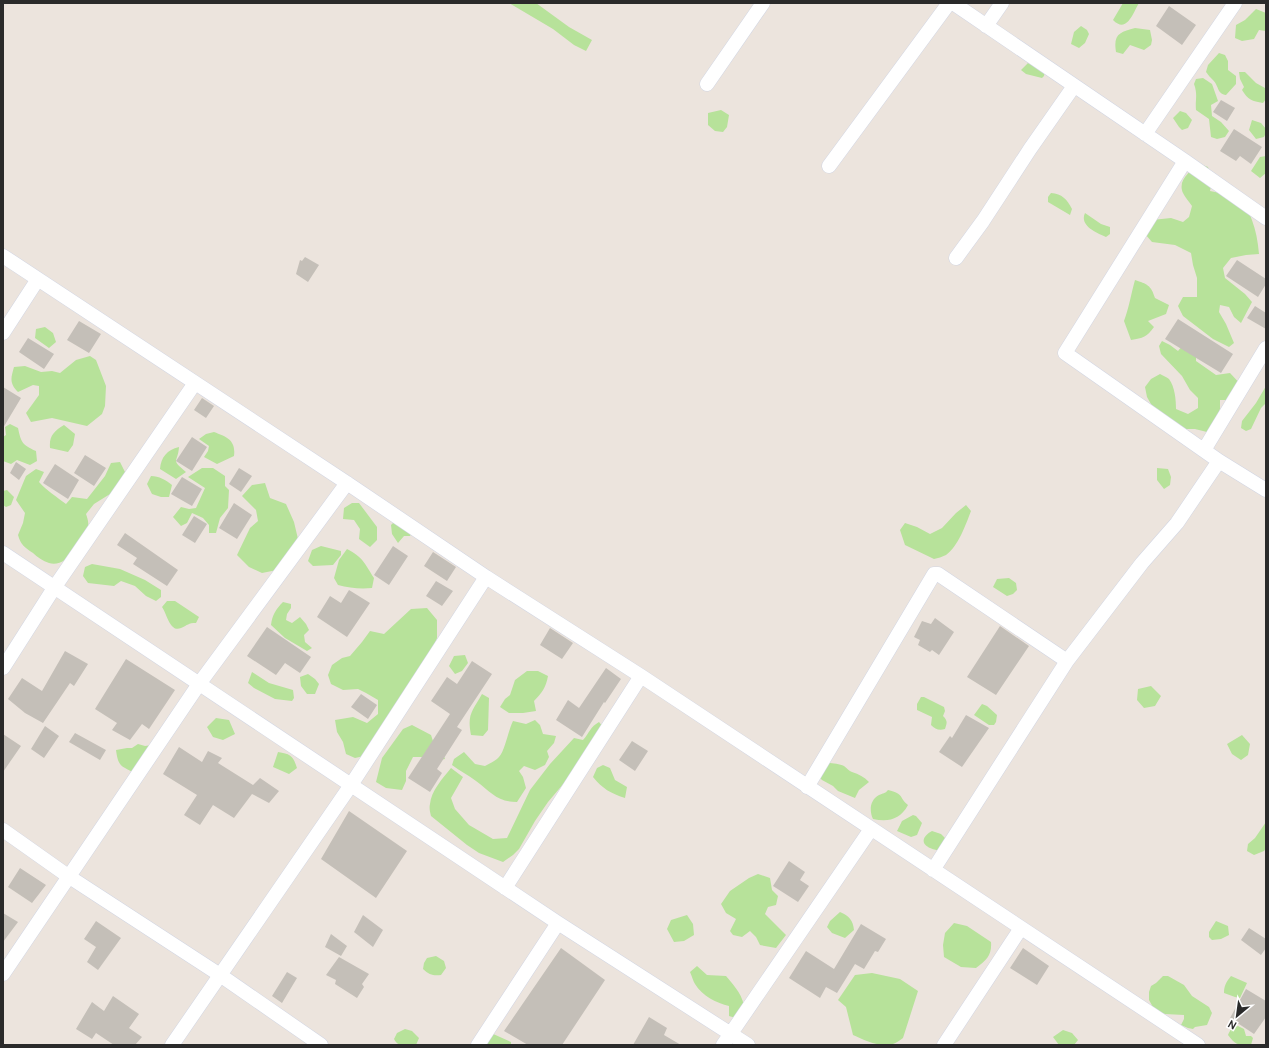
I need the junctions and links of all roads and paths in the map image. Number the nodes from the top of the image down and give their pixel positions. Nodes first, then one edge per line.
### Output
1 (763, 3) edge
2 (949, 3) edge
3 (953, 3) edge
4 (1002, 3) edge
5 (1235, 3) edge
6 (986, 26) junction
7 (707, 84) dead end
8 (1074, 86) junction
9 (1145, 134) junction
10 (1185, 161) junction
11 (829, 166) dead end
12 (1266, 218) edge
13 (3, 256) edge
14 (956, 258) dead end
15 (38, 279) junction
16 (3, 333) edge
17 (1266, 348) edge
18 (195, 383) junction
19 (1204, 450) junction
20 (1219, 461) junction
21 (347, 483) junction
22 (1266, 490) edge
23 (3, 553) edge
24 (486, 577) junction
25 (54, 588) junction
26 (1067, 661) junction
27 (3, 668) edge
28 (641, 676) junction
29 (199, 684) junction
30 (351, 785) junction
31 (807, 787) junction
32 (871, 829) junction
33 (3, 830) edge
34 (933, 870) junction
35 (68, 876) junction
36 (505, 888) junction
37 (558, 923) junction
38 (1021, 928) junction
39 (3, 974) edge
40 (220, 975) junction
41 (727, 1039) edge
42 (172, 1045) edge
43 (321, 1045) edge
44 (478, 1045) edge
45 (748, 1045) edge
46 (944, 1045) edge
47 (1198, 1045) edge

1 - 7 street
2 - 11 street
3 - 6 street
4 - 6 street
5 - 9 street
6 - 8 street
8 - 9 street
8 - 14 street
9 - 10 street
10 - 12 street
10 - 19 street
13 - 15 street
15 - 16 street
15 - 18 street
17 - 19 street
18 - 21 street
18 - 25 street
19 - 20 street
20 - 22 street
20 - 26 street
21 - 24 street
21 - 29 street
23 - 25 street
24 - 28 street
24 - 30 street
25 - 27 street
25 - 29 street
26 - 31 street
26 - 34 street
28 - 31 street
28 - 36 street
29 - 30 street
29 - 35 street
30 - 36 street
30 - 40 street
31 - 32 street
32 - 34 street
32 - 41 street
33 - 35 street
34 - 38 street
35 - 39 street
35 - 40 street
36 - 37 street
37 - 41 street
37 - 44 street
38 - 46 street
38 - 47 street
40 - 42 street
40 - 43 street
41 - 45 street

